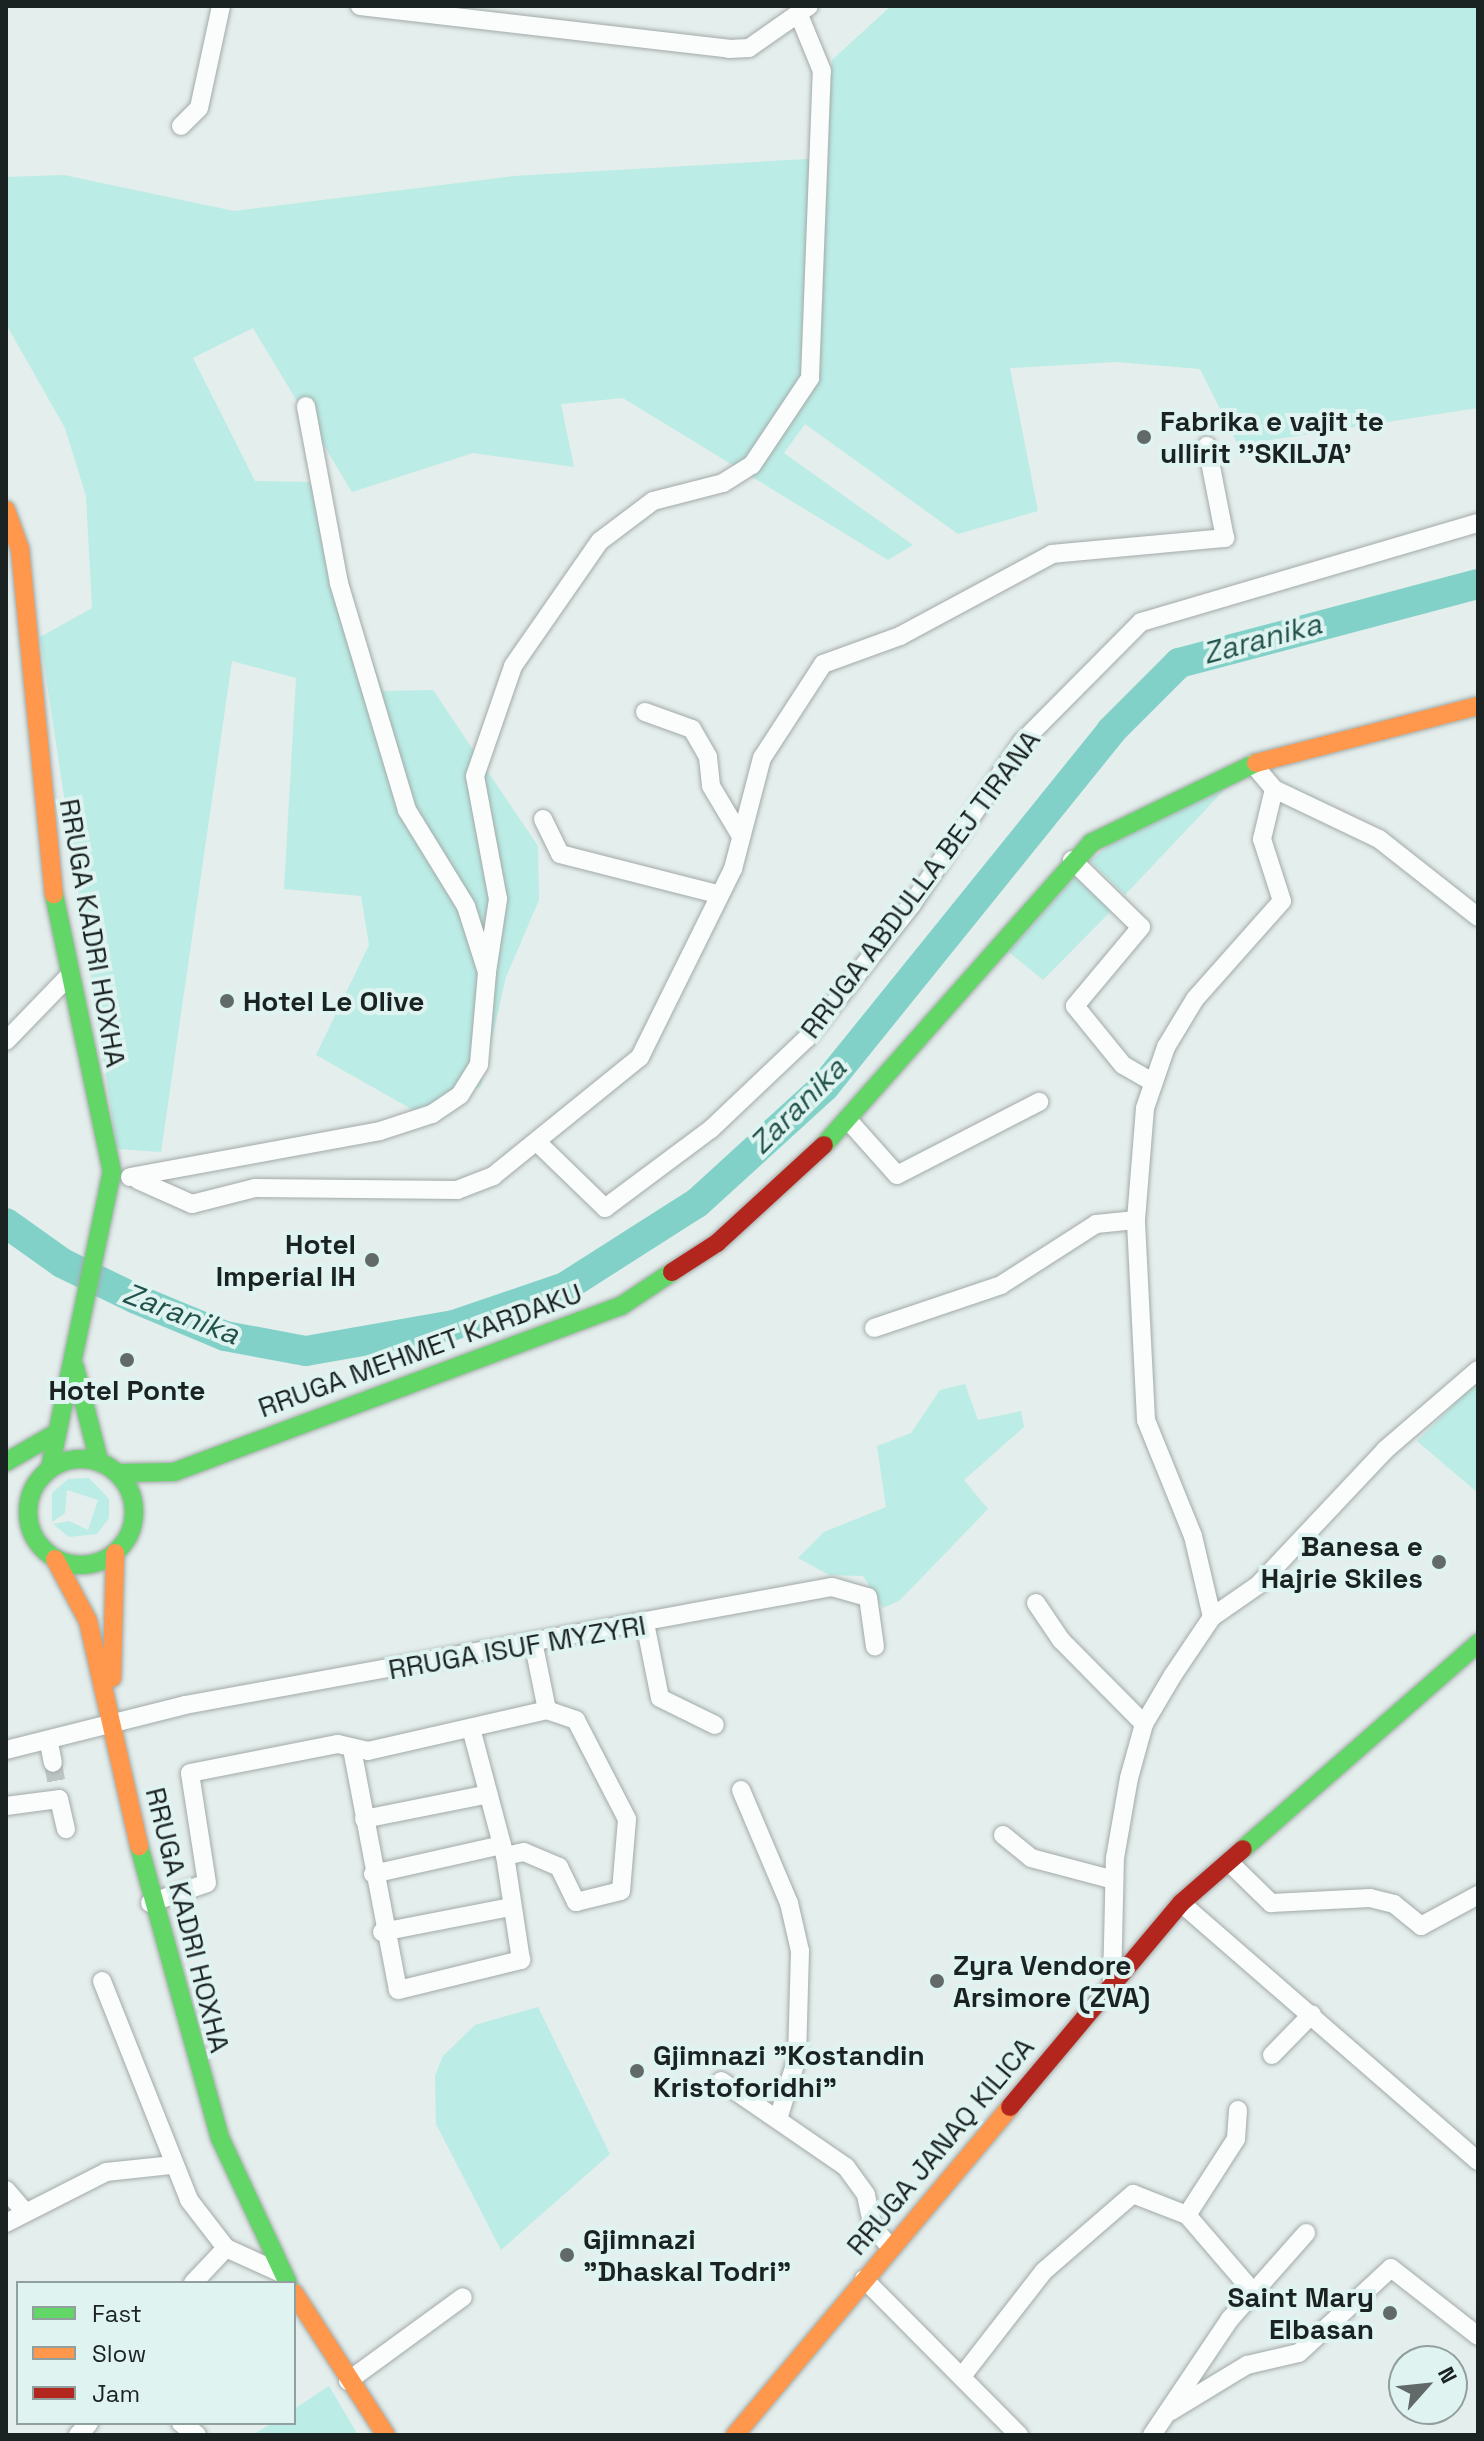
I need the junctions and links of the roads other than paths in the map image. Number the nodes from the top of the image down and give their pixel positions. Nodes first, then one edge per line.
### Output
1 (221, 6) edge
2 (360, 6) edge
3 (804, 11) edge
4 (181, 126) dead end
5 (306, 406) dead end
6 (1207, 446) dead end
7 (6, 510) edge
8 (1478, 523) edge
9 (1478, 706) edge
10 (645, 712) dead end
11 (1253, 764) junction
12 (1274, 789) junction
13 (543, 819) dead end
14 (739, 833) junction
15 (1072, 860) junction
16 (717, 894) junction
17 (1478, 917) edge
18 (487, 972) junction
19 (67, 978) junction
20 (6, 1041) edge
21 (1151, 1081) junction
22 (1039, 1102) dead end
23 (849, 1121) junction
24 (537, 1142) junction
25 (138, 1180) junction
26 (111, 1182) junction
27 (1136, 1220) junction
28 (874, 1328) dead end
29 (73, 1362) junction
30 (1478, 1370) edge
31 (53, 1435) junction
32 (99, 1461) junction
33 (6, 1463) edge
34 (48, 1469) junction
35 (174, 1472) junction
36 (118, 1473) junction
37 (6, 1506) edge
38 (134, 1512) junction
39 (33, 1536) junction
40 (115, 1553) junction
41 (55, 1559) junction
42 (1036, 1603) dead end
43 (1212, 1617) junction
44 (645, 1623) junction
45 (1478, 1643) edge
46 (534, 1646) junction
47 (875, 1647) dead end
48 (109, 1696) junction
49 (547, 1710) junction
50 (114, 1723) junction
51 (1144, 1724) junction
52 (715, 1725) dead end
53 (472, 1732) junction
54 (49, 1743) junction
55 (352, 1749) junction
56 (6, 1750) edge
57 (53, 1763) tunnel mouth
58 (741, 1790) dead end
59 (489, 1794) junction
60 (6, 1806) edge
61 (364, 1819) junction
62 (66, 1829) dead end
63 (1003, 1835) dead end
64 (503, 1850) junction
65 (1229, 1862) junction
66 (373, 1874) junction
67 (1114, 1880) junction
68 (1478, 1895) edge
69 (150, 1903) junction
70 (1181, 1903) junction
71 (511, 1907) junction
72 (382, 1932) junction
73 (102, 1981) dead end
74 (1112, 1987) junction
75 (1312, 2014) junction
76 (1272, 2055) dead end
77 (721, 2081) dead end
78 (1238, 2110) dead end
79 (778, 2119) junction
80 (1478, 2161) edge
81 (171, 2165) junction
82 (6, 2190) edge
83 (24, 2211) junction
84 (1187, 2215) junction
85 (6, 2223) edge
86 (1306, 2233) dead end
87 (891, 2247) junction
88 (226, 2248) junction
89 (285, 2279) edge
90 (864, 2279) junction
91 (195, 2281) edge
92 (1255, 2294) junction
93 (296, 2296) edge
94 (463, 2297) dead end
95 (1478, 2336) edge
96 (963, 2375) junction
97 (348, 2381) junction
98 (1171, 2411) junction
99 (386, 2435) edge
100 (735, 2435) edge
101 (1019, 2435) edge
102 (1152, 2435) edge

1 - 4 street
2 - 3 street
3 - 18 street
5 - 18 street
6 - 14 street
7 - 19 main road, RRUGA KADRI HOXHA
8 - 24 street, RRUGA ABDULLA BEJ TIRANA
9 - 11 main road, RRUGA MEHMET KARDAKU
10 - 14 street
11 - 12 street
11 - 15 main road, RRUGA MEHMET KARDAKU
12 - 17 street
12 - 21 street
13 - 16 street
14 - 16 street
15 - 21 street
15 - 23 main road, RRUGA MEHMET KARDAKU
16 - 24 street
18 - 25 street
19 - 20 street
19 - 26 main road, RRUGA KADRI HOXHA
21 - 27 street
22 - 23 street
23 - 35 main road, RRUGA MEHMET KARDAKU
24 - 25 street
25 - 26 street
26 - 29 main road, RRUGA KADRI HOXHA
27 - 28 street
27 - 43 street
29 - 31 main road, RRUGA KADRI HOXHA
29 - 32 main road, RRUGA KADRI HOXHA
30 - 43 street
31 - 33 main road
31 - 34 main road, RRUGA KADRI HOXHA
32 - 34 main road
32 - 36 main road
33 - 34 main road
34 - 39 main road
35 - 36 main road, RRUGA MEHMET KARDAKU
35 - 38 main road, RRUGA MEHMET KARDAKU
36 - 38 main road
37 - 39 main road
38 - 40 main road
39 - 41 main road
40 - 41 main road
40 - 48 main road, RRUGA KADRI HOXHA
41 - 48 main road, RRUGA KADRI HOXHA
42 - 51 street
43 - 51 street
44 - 46 street, RRUGA ISUF MYZYRI
44 - 47 street, RRUGA ISUF MYZYRI
44 - 52 street
45 - 65 main road, RRUGA JANAQ KILICA
46 - 49 street
46 - 50 street, RRUGA ISUF MYZYRI
48 - 50 main road, RRUGA KADRI HOXHA
49 - 53 street
49 - 64 street
50 - 54 street, RRUGA ISUF MYZYRI
50 - 69 main road, RRUGA KADRI HOXHA
51 - 67 street
53 - 55 street
53 - 59 street
54 - 56 street, RRUGA ISUF MYZYRI
54 - 57 street
55 - 61 street
55 - 69 street
58 - 79 street
59 - 61 street
59 - 64 street
60 - 62 street
61 - 66 street
63 - 67 street
64 - 66 street
64 - 71 street
65 - 68 street
65 - 70 main road, RRUGA JANAQ KILICA
66 - 72 street
67 - 74 street
69 - 89 main road, RRUGA KADRI HOXHA
70 - 74 main road, RRUGA JANAQ KILICA
70 - 75 street
71 - 72 street
71 - 72 street
73 - 81 street
74 - 87 main road, RRUGA JANAQ KILICA
75 - 76 street
75 - 80 street
77 - 79 street
78 - 84 street
79 - 87 street
81 - 83 street
81 - 88 street
82 - 83 street
83 - 85 street
84 - 92 street
84 - 96 street
86 - 92 street
87 - 90 main road, RRUGA JANAQ KILICA
88 - 89 street
88 - 91 street
90 - 96 street
90 - 100 main road, RRUGA JANAQ KILICA
92 - 98 street
93 - 97 main road
94 - 97 street
95 - 98 street
96 - 101 street
97 - 99 main road
98 - 102 street

